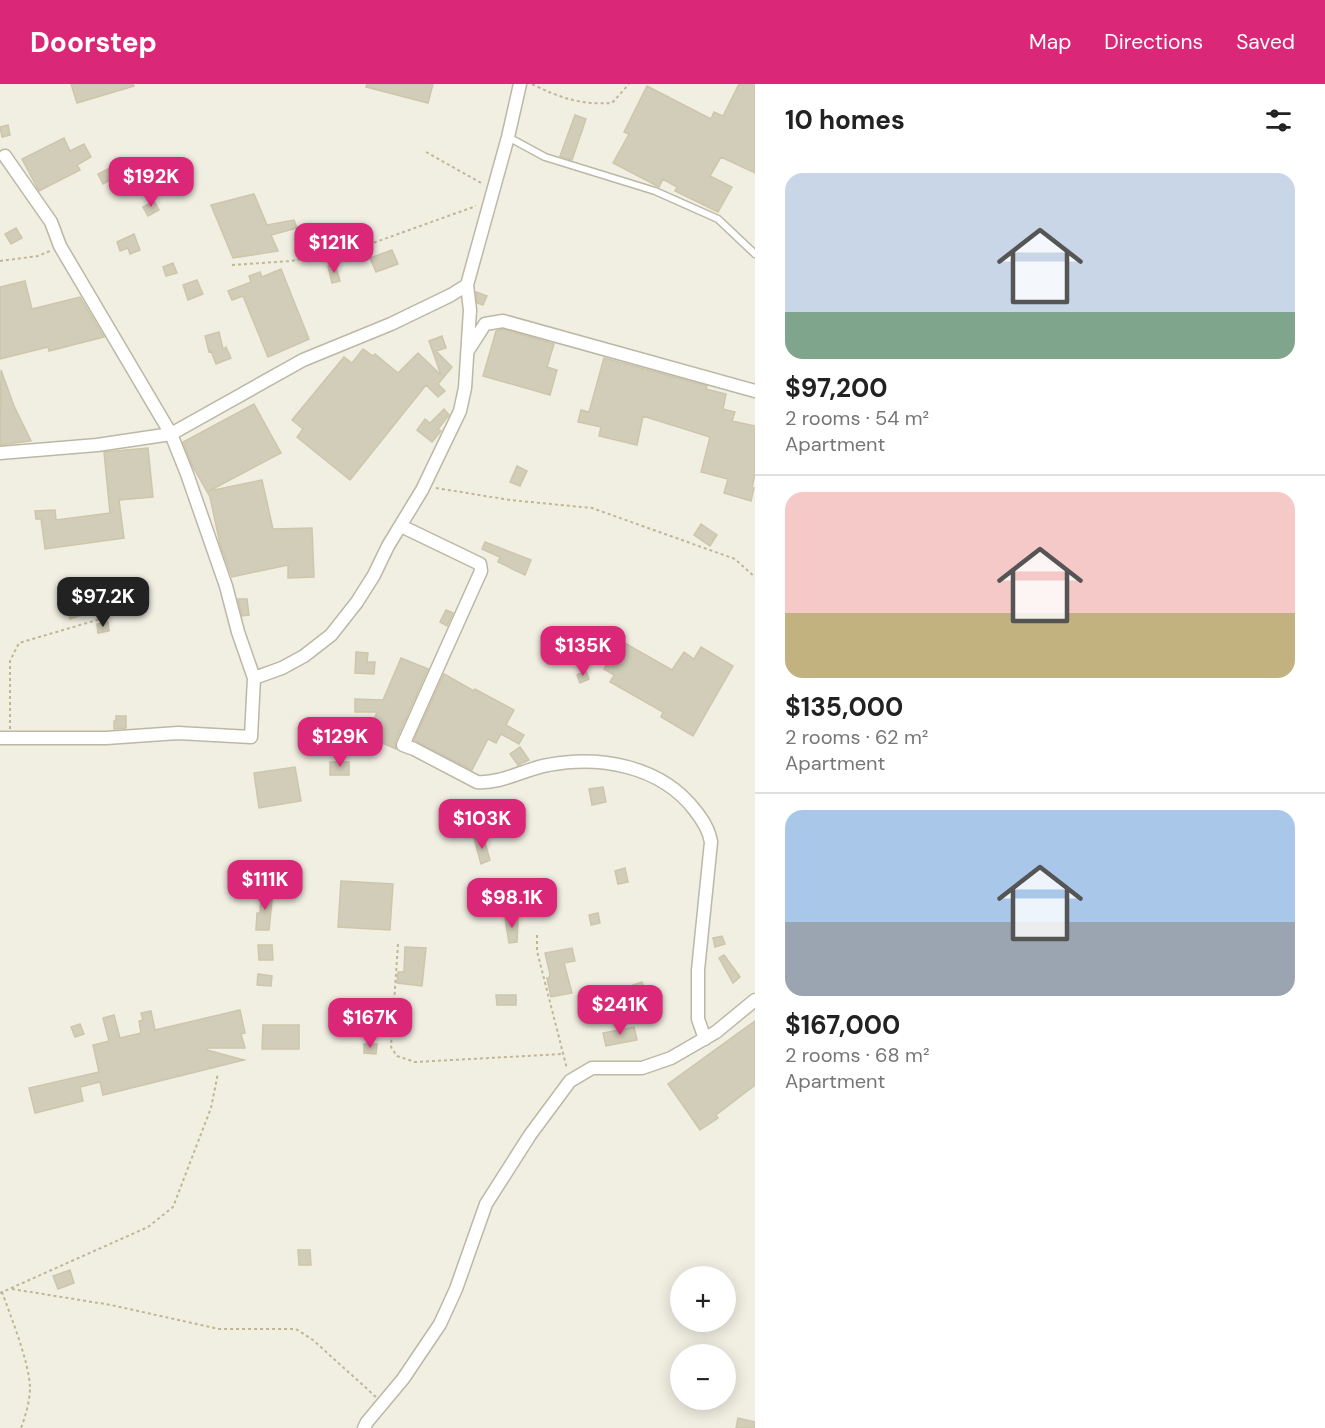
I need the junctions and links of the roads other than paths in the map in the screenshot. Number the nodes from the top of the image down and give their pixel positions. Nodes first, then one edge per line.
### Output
1 (520, 84) edge
2 (508, 137) junction
3 (5, 156) dead end
4 (755, 254) edge
5 (467, 285) junction
6 (467, 353) junction
7 (755, 391) edge
8 (171, 434) junction
9 (0, 453) edge
10 (401, 526) junction
11 (254, 678) junction
12 (5, 738) edge
13 (755, 1000) edge
14 (705, 1039) junction
15 (364, 1428) edge

1 - 2 street
2 - 4 lane
2 - 5 street
3 - 8 street
5 - 6 street
5 - 8 street
6 - 7 street
6 - 10 street
8 - 9 street
8 - 11 street
10 - 11 street
10 - 14 street
11 - 12 street
13 - 14 street
14 - 15 street

